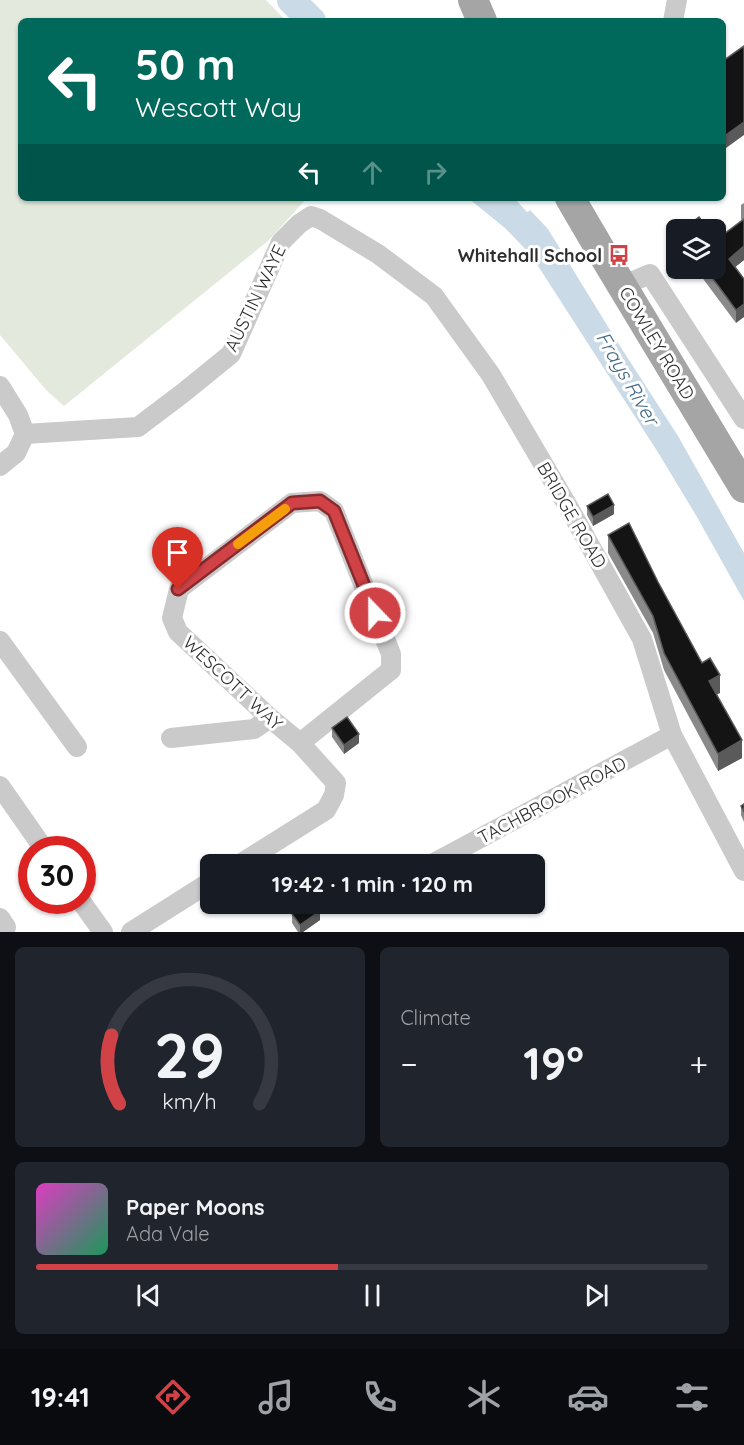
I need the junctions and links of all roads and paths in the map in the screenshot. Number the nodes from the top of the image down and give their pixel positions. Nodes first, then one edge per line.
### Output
1 (473, 0) edge
2 (677, 0) edge
3 (481, 18) edge
4 (674, 18) edge
5 (572, 201) edge
6 (320, 219) joint
7 (622, 286) junction
8 (0, 386) edge
9 (744, 419) edge
10 (25, 434) junction
11 (0, 466) edge
12 (744, 488) edge
13 (0, 641) edge
14 (270, 718) junction
15 (672, 735) junction
16 (171, 738) dead end
17 (300, 743) junction
18 (78, 747) dead end
19 (0, 786) edge
20 (35, 836) edge
21 (256, 854) edge
22 (451, 854) edge
23 (744, 871) edge
24 (200, 888) edge
25 (90, 914) edge
26 (103, 932) edge
27 (131, 932) edge

1 - 3 main road
2 - 4 street
5 - 7 main road, COWLEY ROAD
6 - 10 street, AUSTIN WAYE
6 - 15 street, BRIDGE ROAD
7 - 9 street
7 - 12 main road, COWLEY ROAD
8 - 10 street
10 - 11 street
13 - 18 street
14 - 16 street
14 - 17 street, WESCOTT WAY
14 - 17 street, WESCOTT WAY
15 - 22 street, TACHBROOK ROAD
15 - 23 street, BRIDGE ROAD
17 - 21 street
19 - 20 street
24 - 27 street
25 - 26 street

